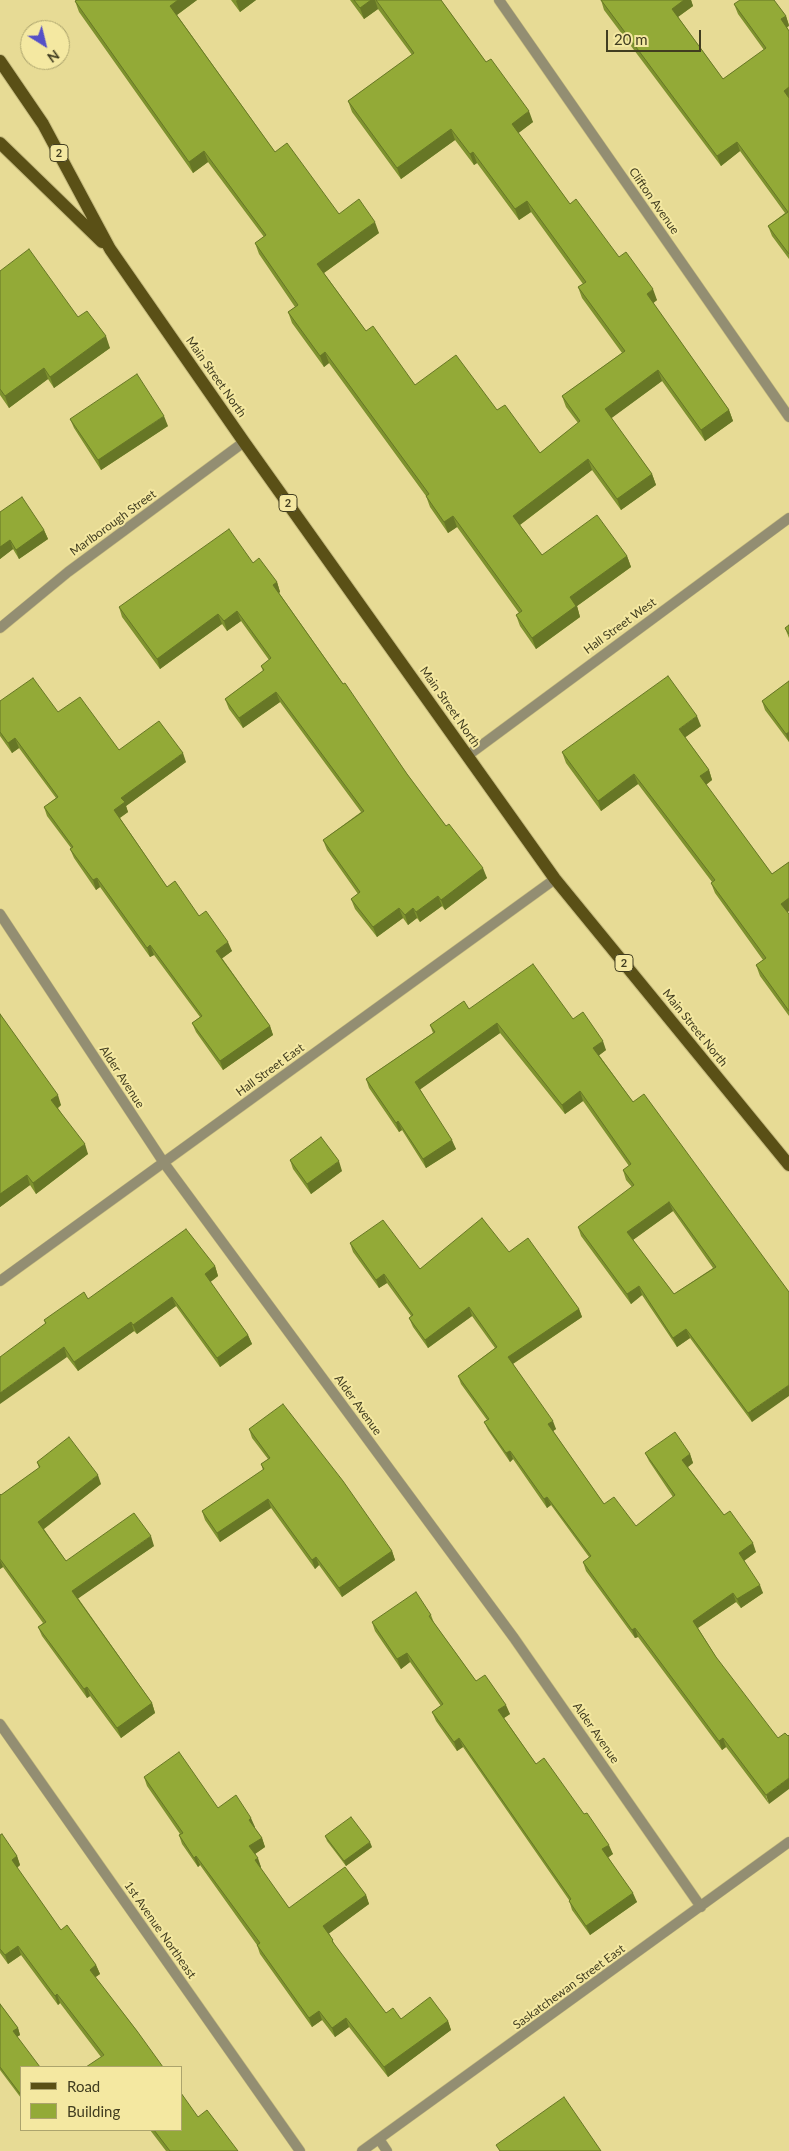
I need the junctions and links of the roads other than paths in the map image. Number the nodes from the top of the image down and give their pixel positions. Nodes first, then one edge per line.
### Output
1 (499, 0) edge
2 (0, 61) edge
3 (0, 143) edge
4 (110, 249) junction
5 (789, 416) edge
6 (244, 442) junction
7 (789, 518) edge
8 (0, 628) edge
9 (467, 756) junction
10 (555, 878) junction
11 (0, 914) edge
12 (164, 1163) junction
13 (789, 1165) edge
14 (0, 1281) edge
15 (0, 1724) edge
16 (789, 1842) edge
17 (701, 1907) junction
18 (379, 2139) junction
19 (300, 2151) edge
20 (362, 2151) edge
21 (388, 2151) edge

1 - 5 street, Clifton Avenue
2 - 4 main road, Main Street North / 2
3 - 4 main road, Main Street North / 2
4 - 6 main road, Main Street North / 2
6 - 8 street, Marlborough Street
6 - 9 main road, Main Street North / 2
7 - 9 street, Hall Street West
9 - 10 main road, Main Street North / 2
10 - 12 street, Hall Street East
10 - 13 main road, Main Street North / 2
11 - 12 street, Alder Avenue
12 - 14 street, Hall Street East
12 - 17 street, Alder Avenue
15 - 19 street, 1st Avenue Northeast
16 - 17 street, Saskatchewan Street East
17 - 18 street, Saskatchewan Street East
18 - 20 street, Saskatchewan Street East
18 - 21 street

